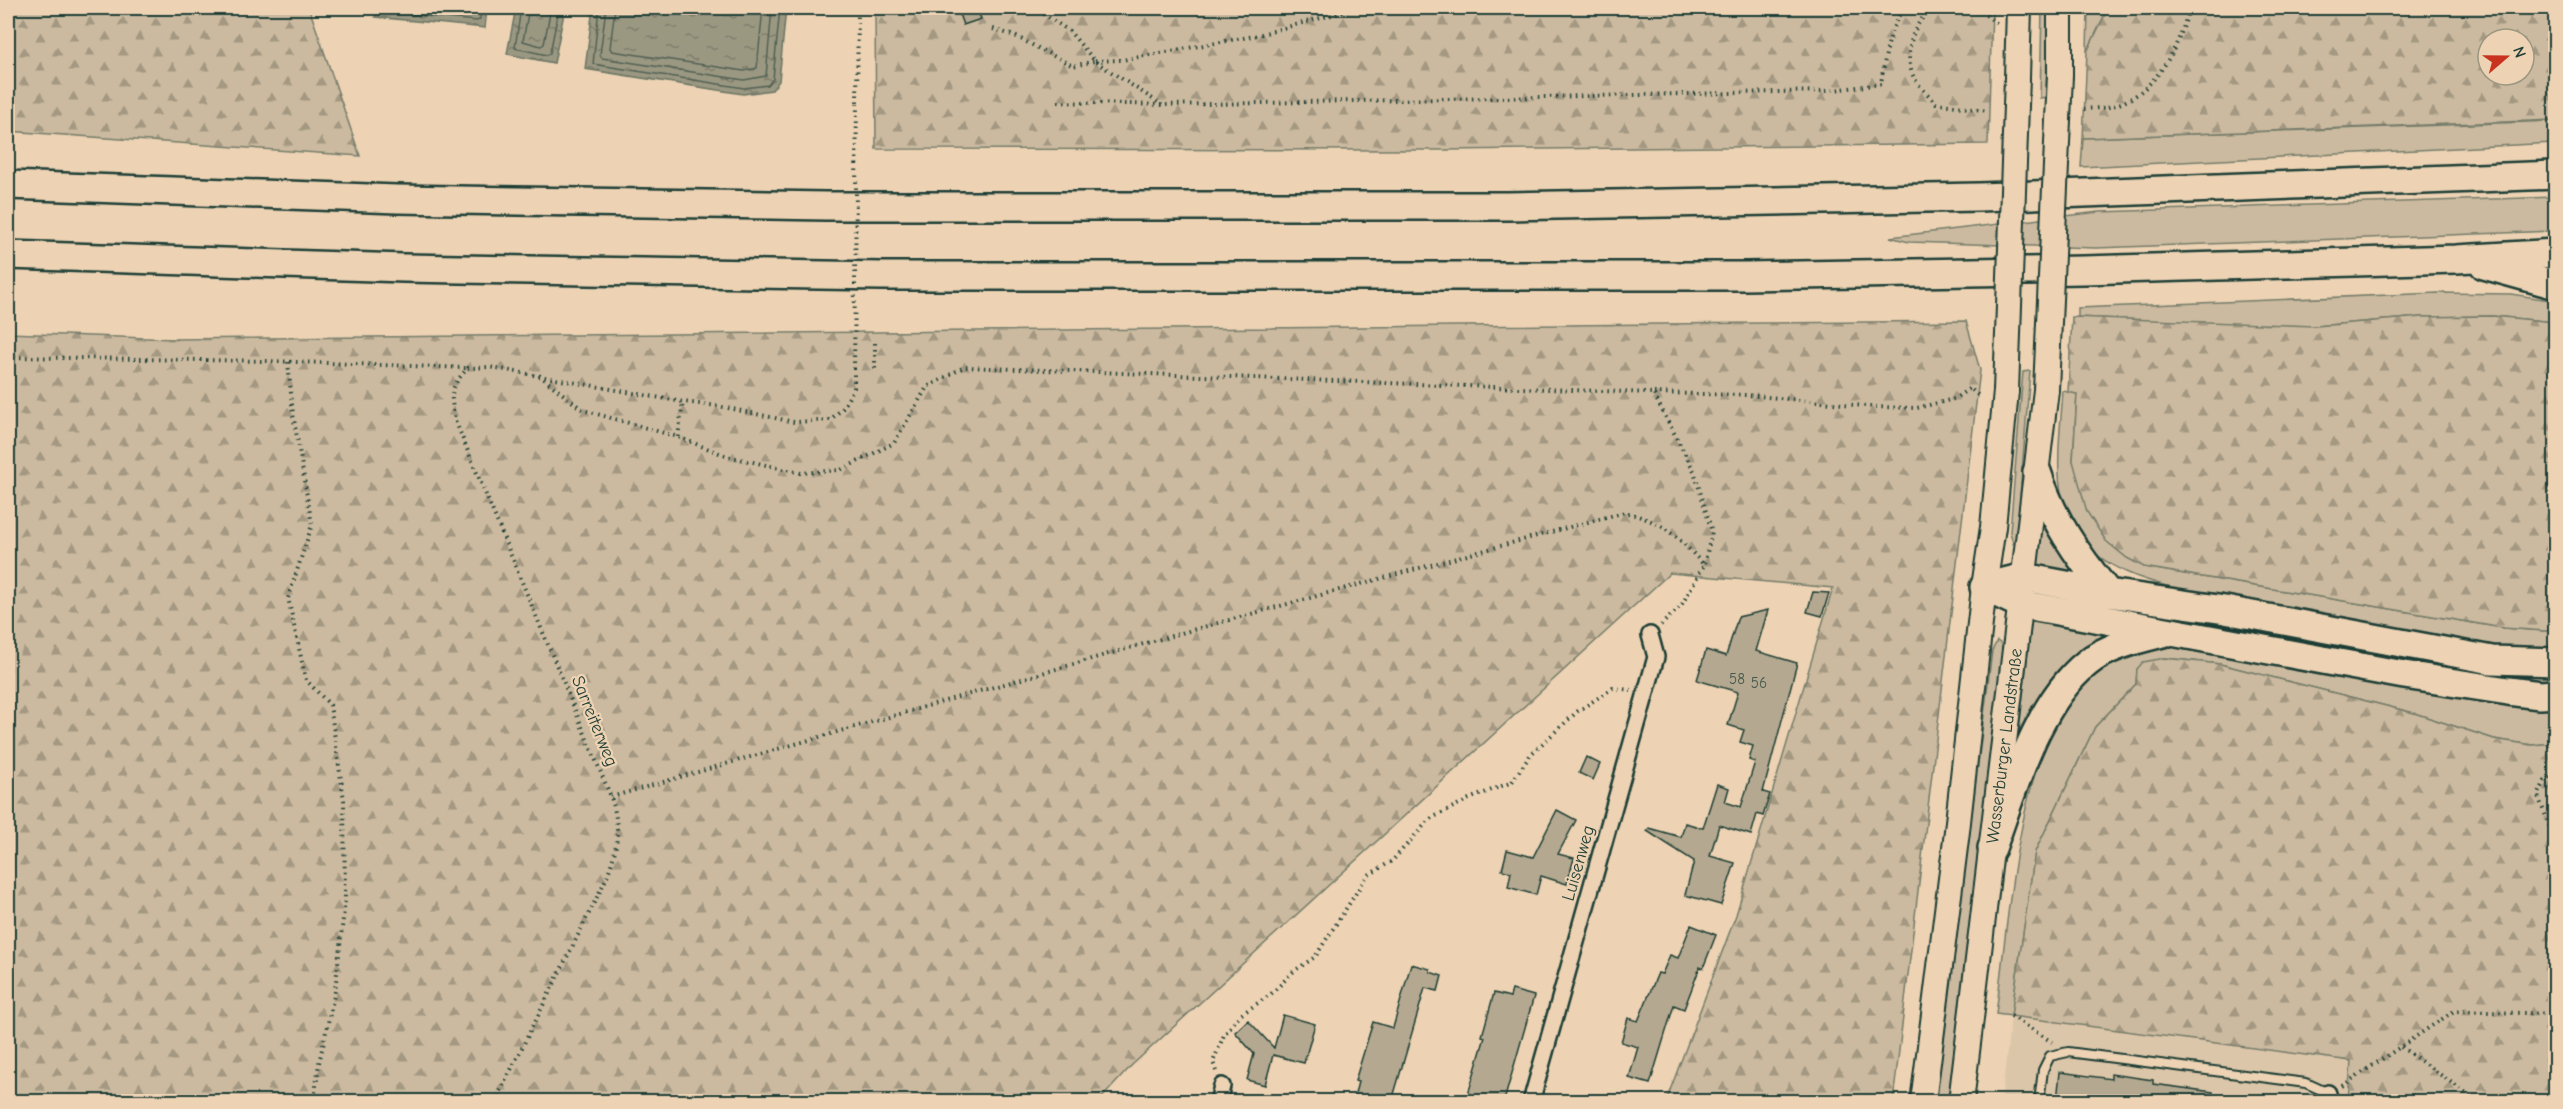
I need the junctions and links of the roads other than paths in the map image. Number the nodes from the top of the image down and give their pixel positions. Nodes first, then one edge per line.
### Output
1 (2019, 8) edge
2 (2060, 8) edge
3 (2556, 175) edge
4 (8, 186) edge
5 (2556, 253) edge
6 (8, 255) edge
7 (2456, 259) junction
8 (2556, 285) edge
9 (2037, 472) junction
10 (2024, 577) junction
11 (1984, 587) junction
12 (2108, 593) junction
13 (2020, 604) junction
14 (2169, 631) junction
15 (1650, 635) road end
16 (2556, 662) edge
17 (2556, 694) edge
18 (1992, 848) junction
19 (1222, 1086) road end
20 (2329, 1097) edge
21 (1218, 1101) edge
22 (1531, 1101) edge
23 (1923, 1101) edge
24 (1961, 1101) edge
25 (2039, 1101) edge

1 - 11 main road, Wasserburger Landstraße, bridge
2 - 9 main road, Wasserburger Landstraße, bridge
3 - 4 highway
5 - 7 highway
6 - 7 highway
7 - 8 highway
9 - 10 main road, Wasserburger Landstraße
9 - 12 highway
10 - 11 highway
10 - 12 highway
10 - 13 main road, Wasserburger Landstraße
11 - 13 highway
11 - 23 main road, Wasserburger Landstraße
12 - 16 highway
13 - 14 highway
13 - 18 main road, Wasserburger Landstraße
14 - 17 highway
14 - 18 highway
15 - 22 street, Luisenweg
18 - 24 main road, Wasserburger Landstraße
19 - 21 street
20 - 25 lane

